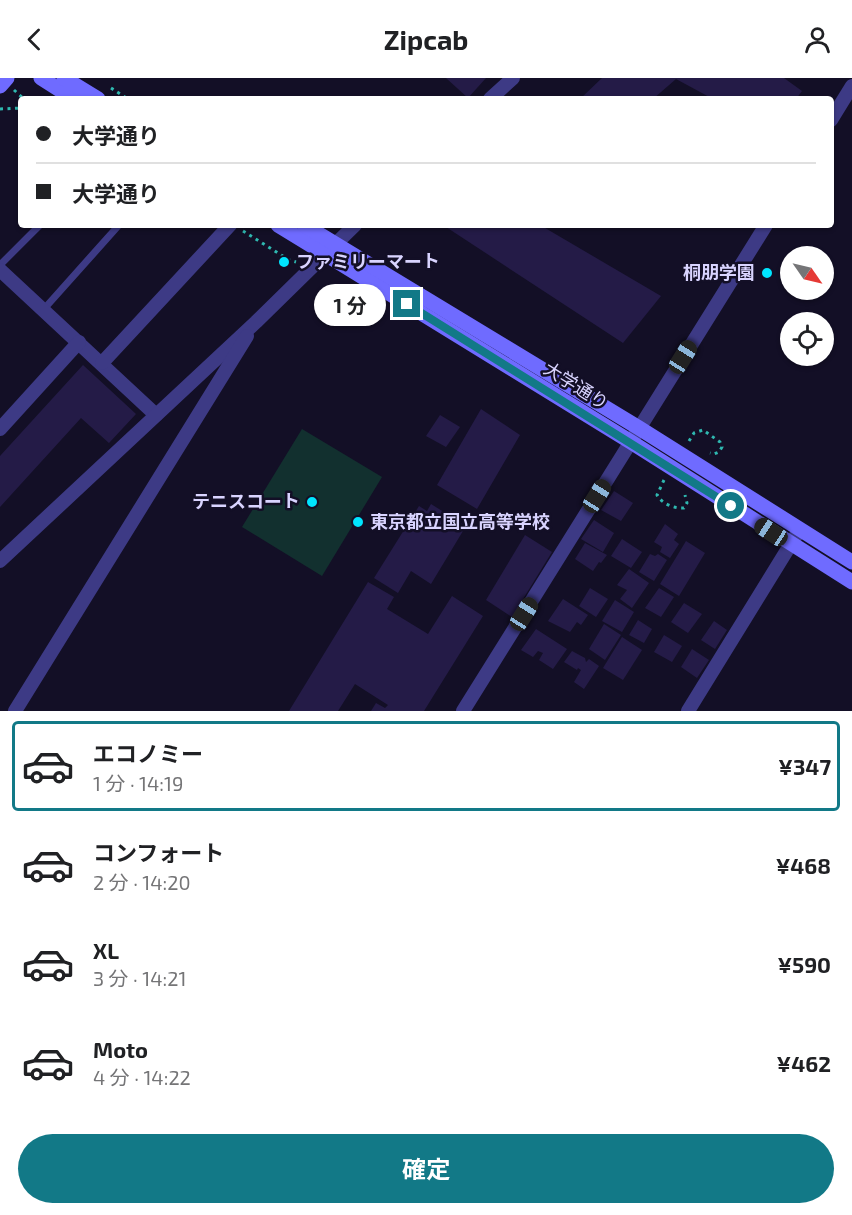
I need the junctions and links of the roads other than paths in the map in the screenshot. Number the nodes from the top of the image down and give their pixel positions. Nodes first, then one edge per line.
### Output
1 (7, 78) edge
2 (41, 78) edge
3 (64, 78) edge
4 (513, 78) edge
5 (0, 86) edge
6 (852, 86) edge
7 (69, 96) edge
8 (93, 96) edge
9 (493, 96) edge
10 (834, 115) edge
11 (38, 228) edge
12 (116, 228) edge
13 (227, 228) edge
14 (285, 228) edge
15 (307, 228) edge
16 (352, 228) edge
17 (764, 228) edge
18 (331, 249) junction
19 (1, 272) edge
20 (44, 309) junction
21 (256, 322) junction
22 (79, 342) junction
23 (102, 363) junction
24 (156, 415) junction
25 (639, 428) junction
26 (0, 429) edge
27 (631, 442) junction
28 (800, 530) junction
29 (791, 545) junction
30 (0, 561) edge
31 (852, 562) edge
32 (852, 582) edge
33 (15, 711) edge
34 (463, 711) edge
35 (688, 711) edge

1 - 5 main road
2 - 7 main road
3 - 8 main road
4 - 9 street
6 - 10 street
11 - 19 lane
12 - 20 lane
13 - 23 street
14 - 18 main road, 大学通り
15 - 18 main road, 大学通り
16 - 18 street
17 - 25 street
18 - 21 street
18 - 25 main road, 大学通り
18 - 27 main road, 大学通り
19 - 20 street
20 - 22 street
21 - 24 street
21 - 33 street
22 - 23 street
22 - 26 street
23 - 24 street
24 - 30 street
25 - 27 street
25 - 28 main road, 大学通り
27 - 29 main road, 大学通り
27 - 34 street
28 - 29 street
28 - 31 main road, 大学通り
29 - 32 main road, 大学通り
29 - 35 street

